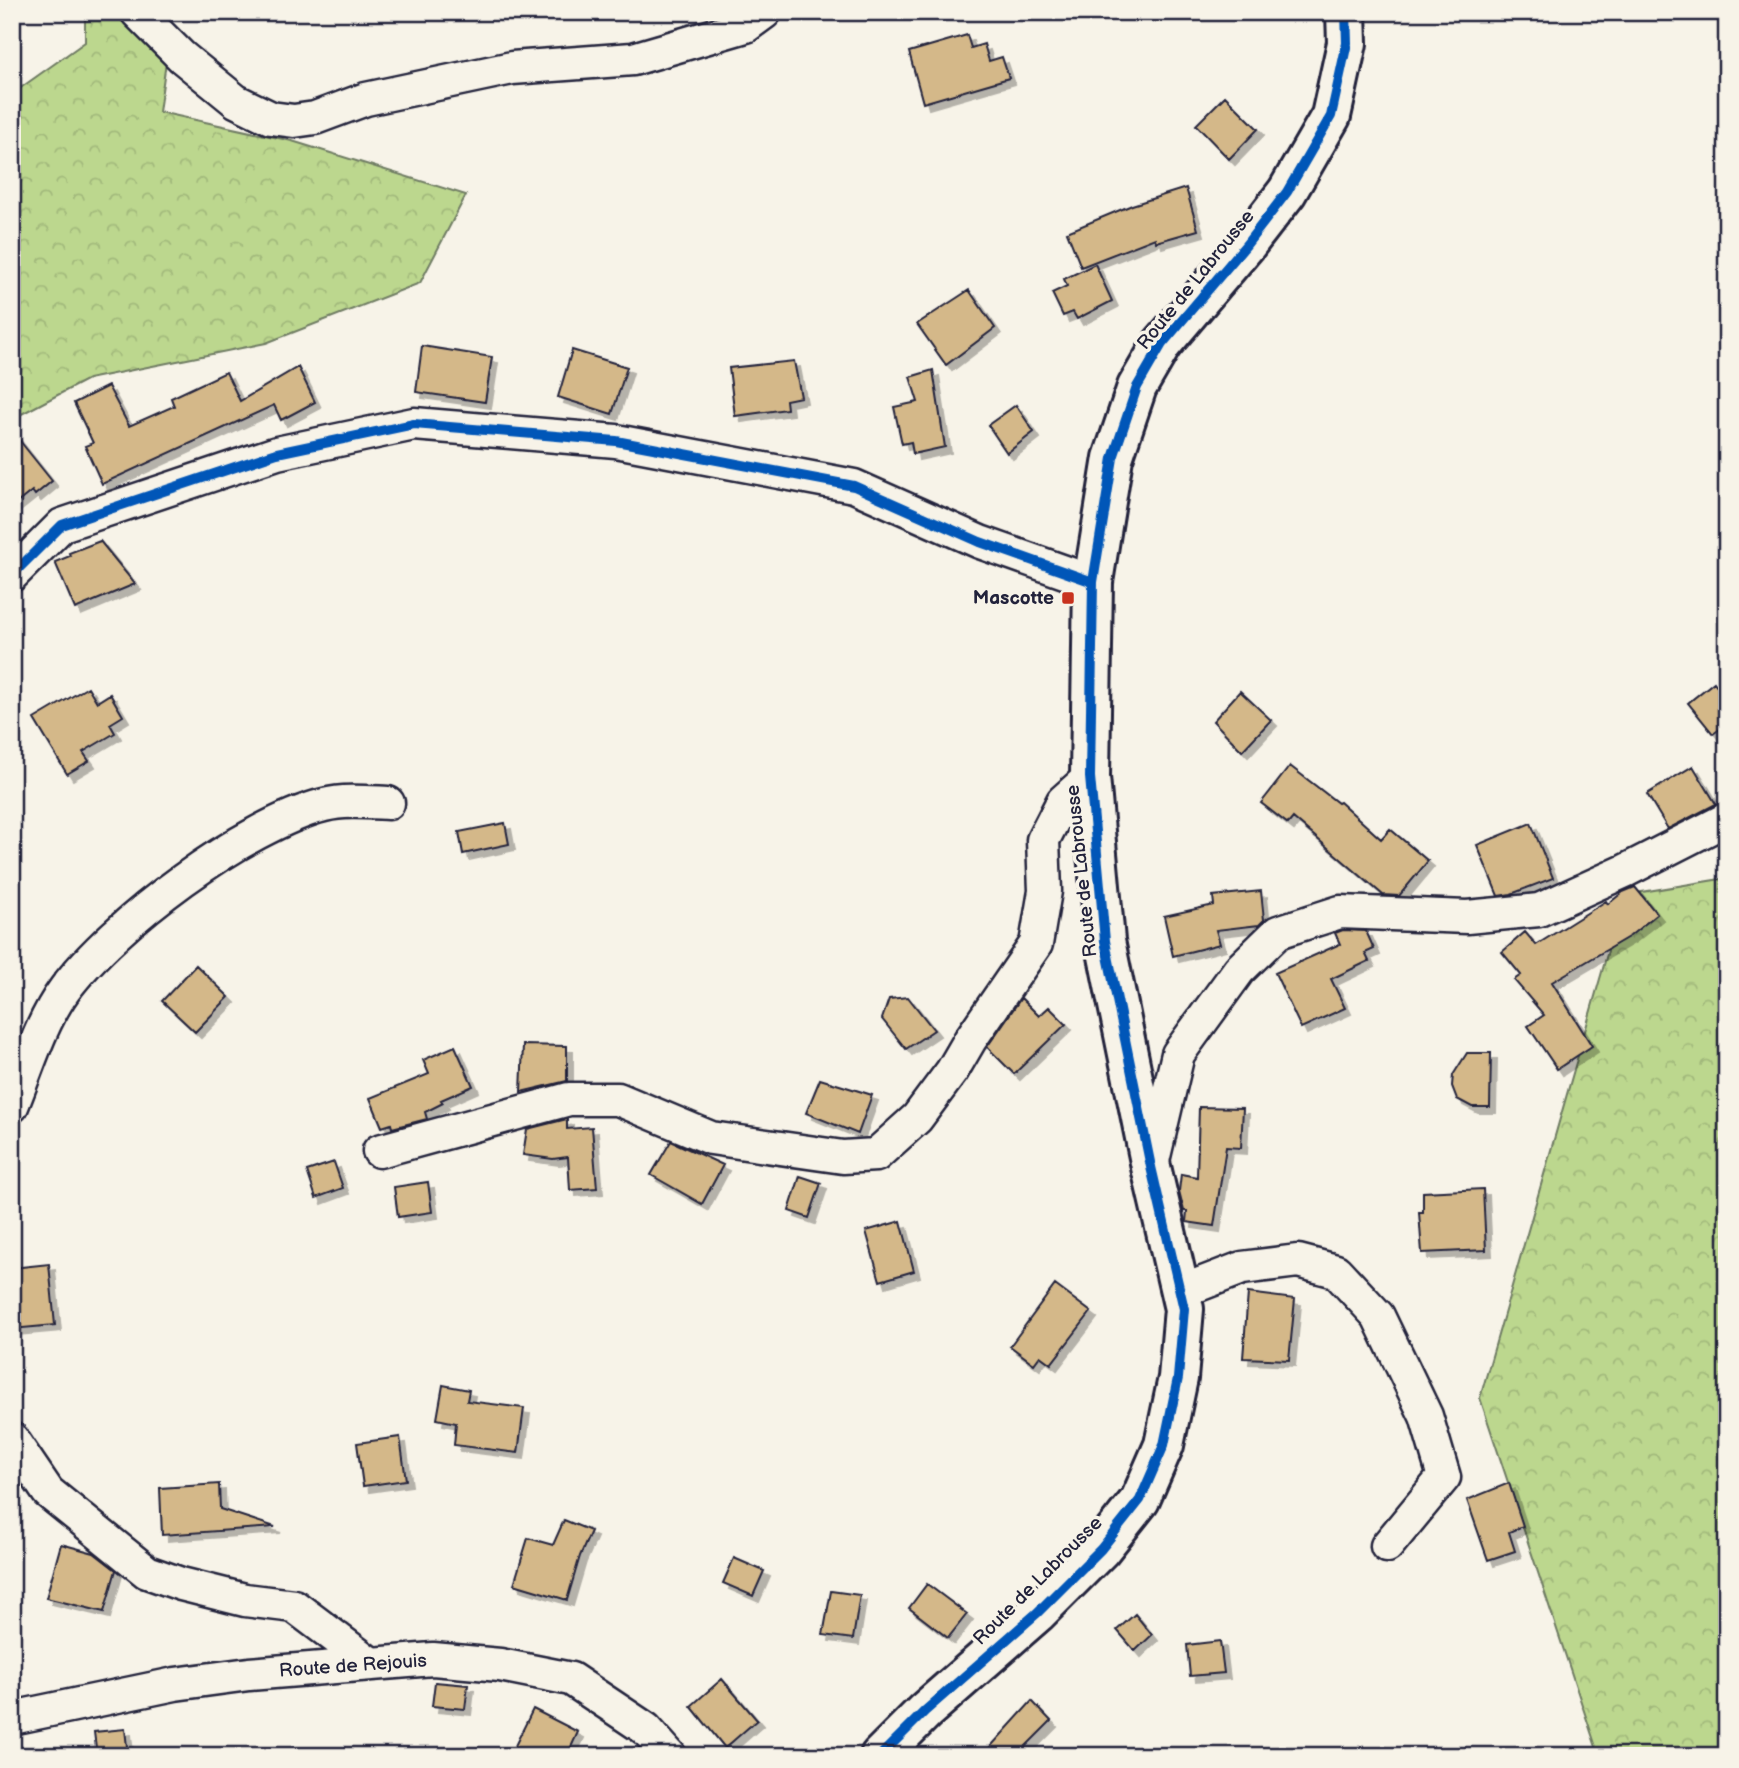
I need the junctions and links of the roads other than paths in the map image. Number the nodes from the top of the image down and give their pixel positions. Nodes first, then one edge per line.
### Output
1 (137, 12) edge
2 (765, 12) edge
3 (1346, 12) edge
4 (12, 575) edge
5 (1093, 582) junction
6 (1090, 777) junction
7 (388, 803) dead end
8 (1727, 819) edge
9 (12, 1106) edge
10 (379, 1152) dead end
11 (1152, 1167) junction
12 (1180, 1292) junction
13 (12, 1438) edge
14 (1387, 1546) dead end
15 (371, 1664) junction
16 (12, 1718) edge
17 (670, 1756) edge
18 (880, 1756) edge

1 - 2 street
3 - 5 street, Route de Labrousse
4 - 5 street
5 - 6 street, Route de Labrousse
6 - 10 street
6 - 11 street, Route de Labrousse
7 - 9 street
8 - 11 street
11 - 12 street, Route de Labrousse
12 - 14 street
12 - 18 street, Route de Labrousse
13 - 15 street
15 - 16 street, Route de Rejouis
15 - 17 street, Route de Rejouis

